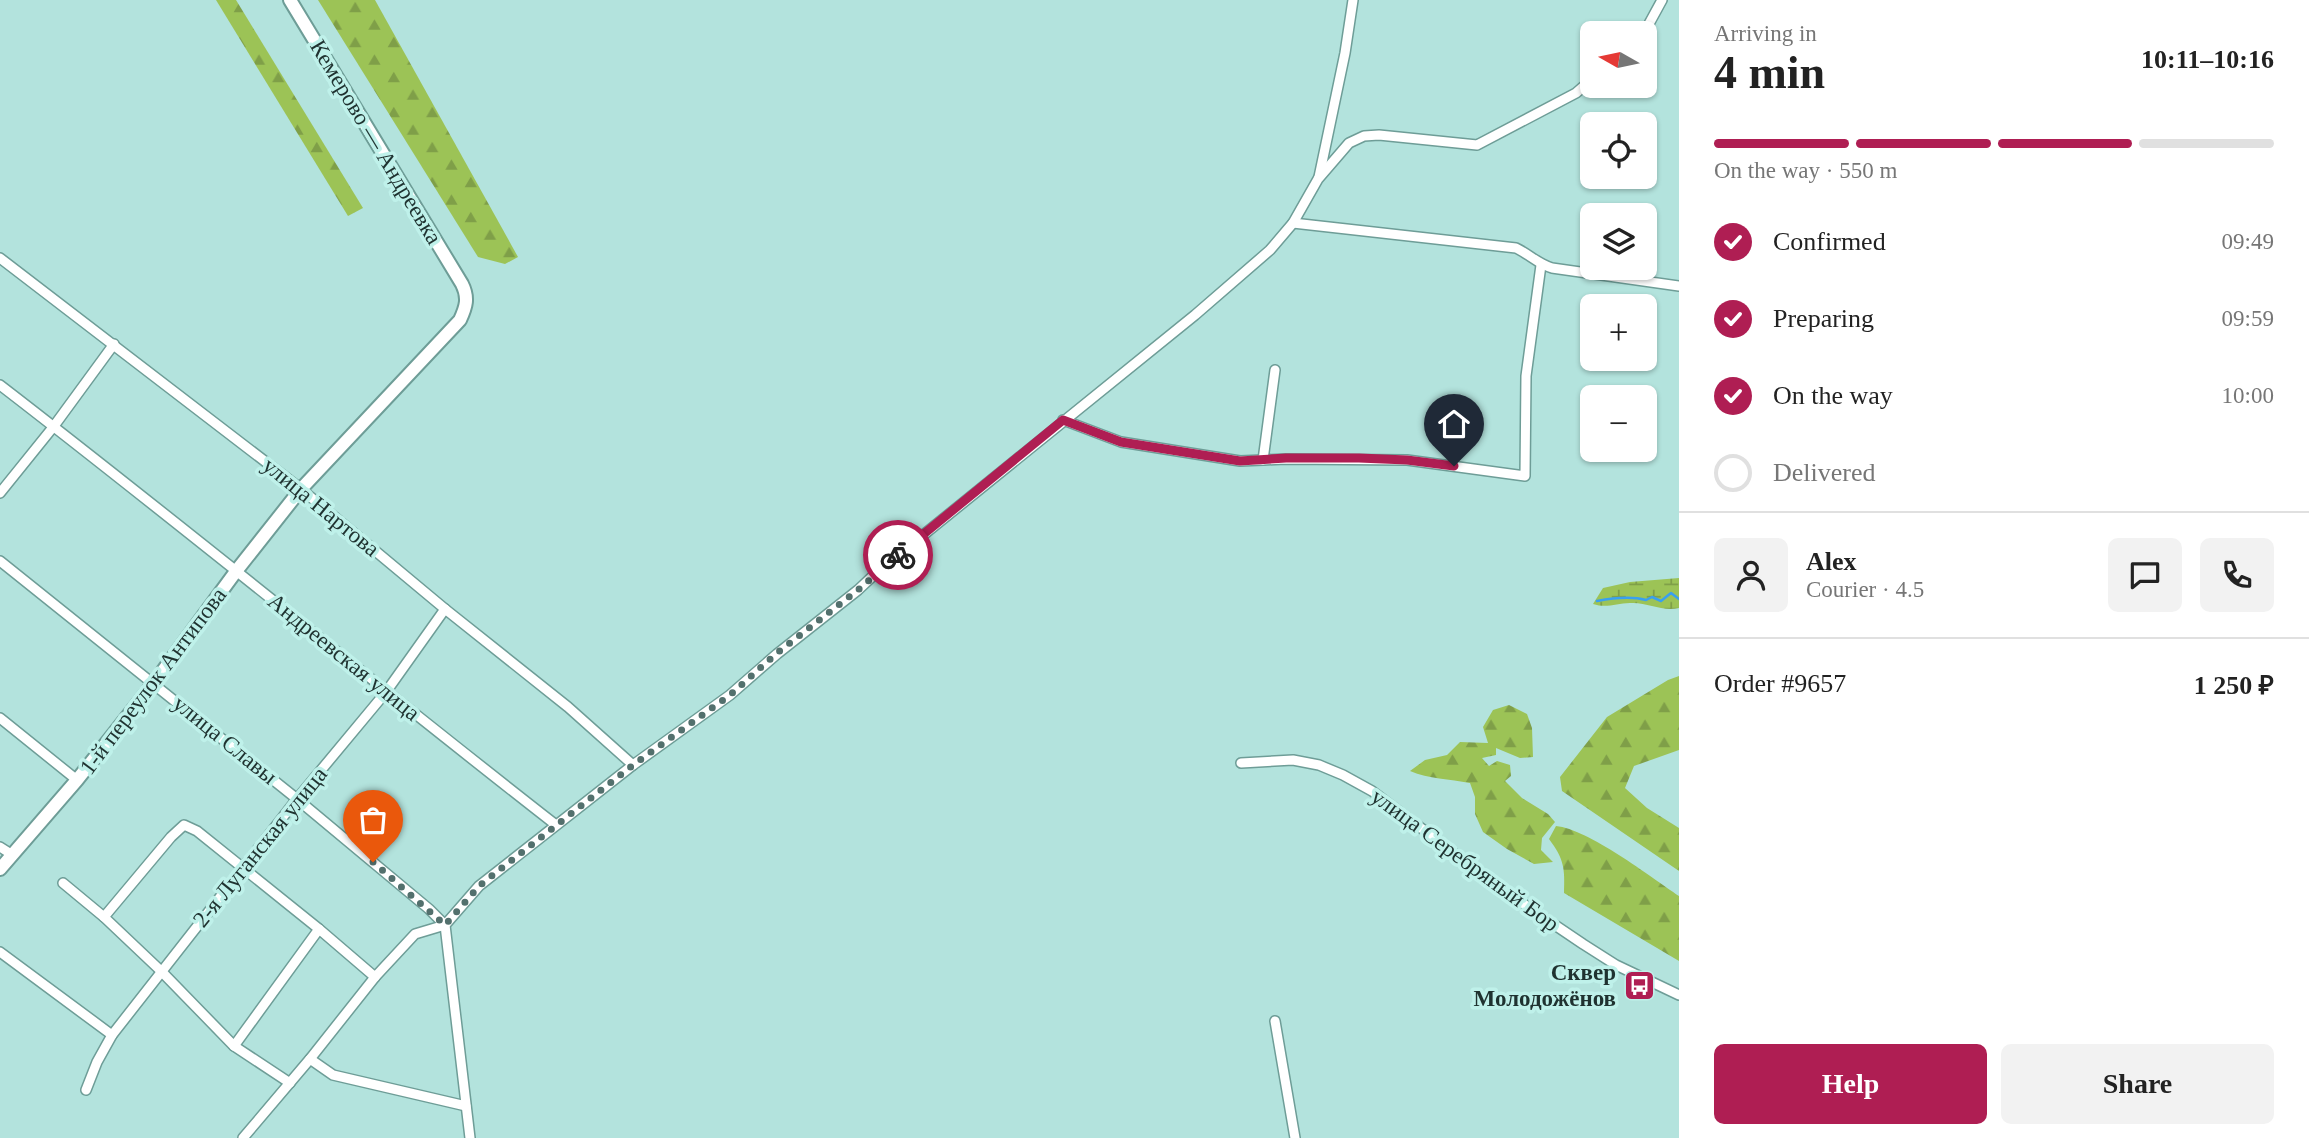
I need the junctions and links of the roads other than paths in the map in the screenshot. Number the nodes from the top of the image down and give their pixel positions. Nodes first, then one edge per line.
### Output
1 (290, 0) edge
2 (1353, 0) edge
3 (1662, 0) edge
4 (1651, 21) edge
5 (1580, 90) edge
6 (1318, 179) junction
7 (1293, 223) junction
8 (0, 258) edge
9 (1541, 265) junction
10 (463, 284) joint
11 (1679, 286) edge
12 (114, 344) junction
13 (1275, 370) dead end
14 (0, 385) edge
15 (1063, 420) junction
16 (54, 426) junction
17 (1263, 460) junction
18 (301, 489) junction
19 (0, 493) edge
20 (0, 561) edge
21 (237, 570) junction
22 (445, 609) junction
23 (154, 683) junction
24 (386, 692) junction
25 (0, 718) edge
26 (1241, 763) dead end
27 (633, 765) junction
28 (77, 780) junction
29 (298, 799) junction
30 (556, 825) junction
31 (5, 850) edge
32 (243, 868) junction
33 (0, 869) edge
34 (63, 883) dead end
35 (104, 917) junction
36 (445, 925) junction
37 (319, 929) junction
38 (0, 952) edge
39 (161, 971) junction
40 (375, 977) junction
41 (1679, 995) edge
42 (1275, 1021) dead end
43 (112, 1035) junction
44 (234, 1046) junction
45 (310, 1059) junction
46 (290, 1083) junction
47 (86, 1090) dead end
48 (466, 1106) junction
49 (243, 1138) edge
50 (470, 1138) edge
51 (1294, 1138) edge

1 - 10 main road, Кемерово — Андреевка
2 - 6 street
3 - 4 street
5 - 6 street
6 - 7 street
7 - 9 street
7 - 15 street
8 - 12 street, улица Нартова
9 - 11 street
9 - 17 street
10 - 18 main road, 1-й переулок Антипова
12 - 16 street
12 - 18 street, улица Нартова
13 - 17 street
14 - 16 street, Андреевская улица
15 - 17 street
15 - 27 street
16 - 19 street
16 - 21 street, Андреевская улица
18 - 21 main road, 1-й переулок Антипова
18 - 22 street, улица Нартова
20 - 23 street, улица Славы
21 - 23 main road, 1-й переулок Антипова
21 - 24 street, Андреевская улица
22 - 24 street, 2-я Луганская улица
22 - 27 street, улица Нартова
23 - 28 main road, 1-й переулок Антипова
23 - 29 street, улица Славы
24 - 29 street, 2-я Луганская улица
24 - 30 street, Андреевская улица
25 - 28 street
26 - 41 street, улица Серебряный Бор
27 - 30 street
28 - 31 main road, 1-й переулок Антипова
29 - 32 street, 2-я Луганская улица
29 - 36 street, улица Славы
30 - 36 street
31 - 33 main road, 1-й переулок Антипова
32 - 35 street
32 - 37 street
32 - 39 street, 2-я Луганская улица
34 - 35 street
35 - 39 street
36 - 40 street
36 - 48 street
37 - 40 street
37 - 44 street
38 - 43 street
39 - 43 street, 2-я Луганская улица
39 - 44 street
40 - 45 street
42 - 51 street
43 - 47 street, 2-я Луганская улица
44 - 46 street
45 - 46 street
45 - 48 street
46 - 49 street
48 - 50 street

